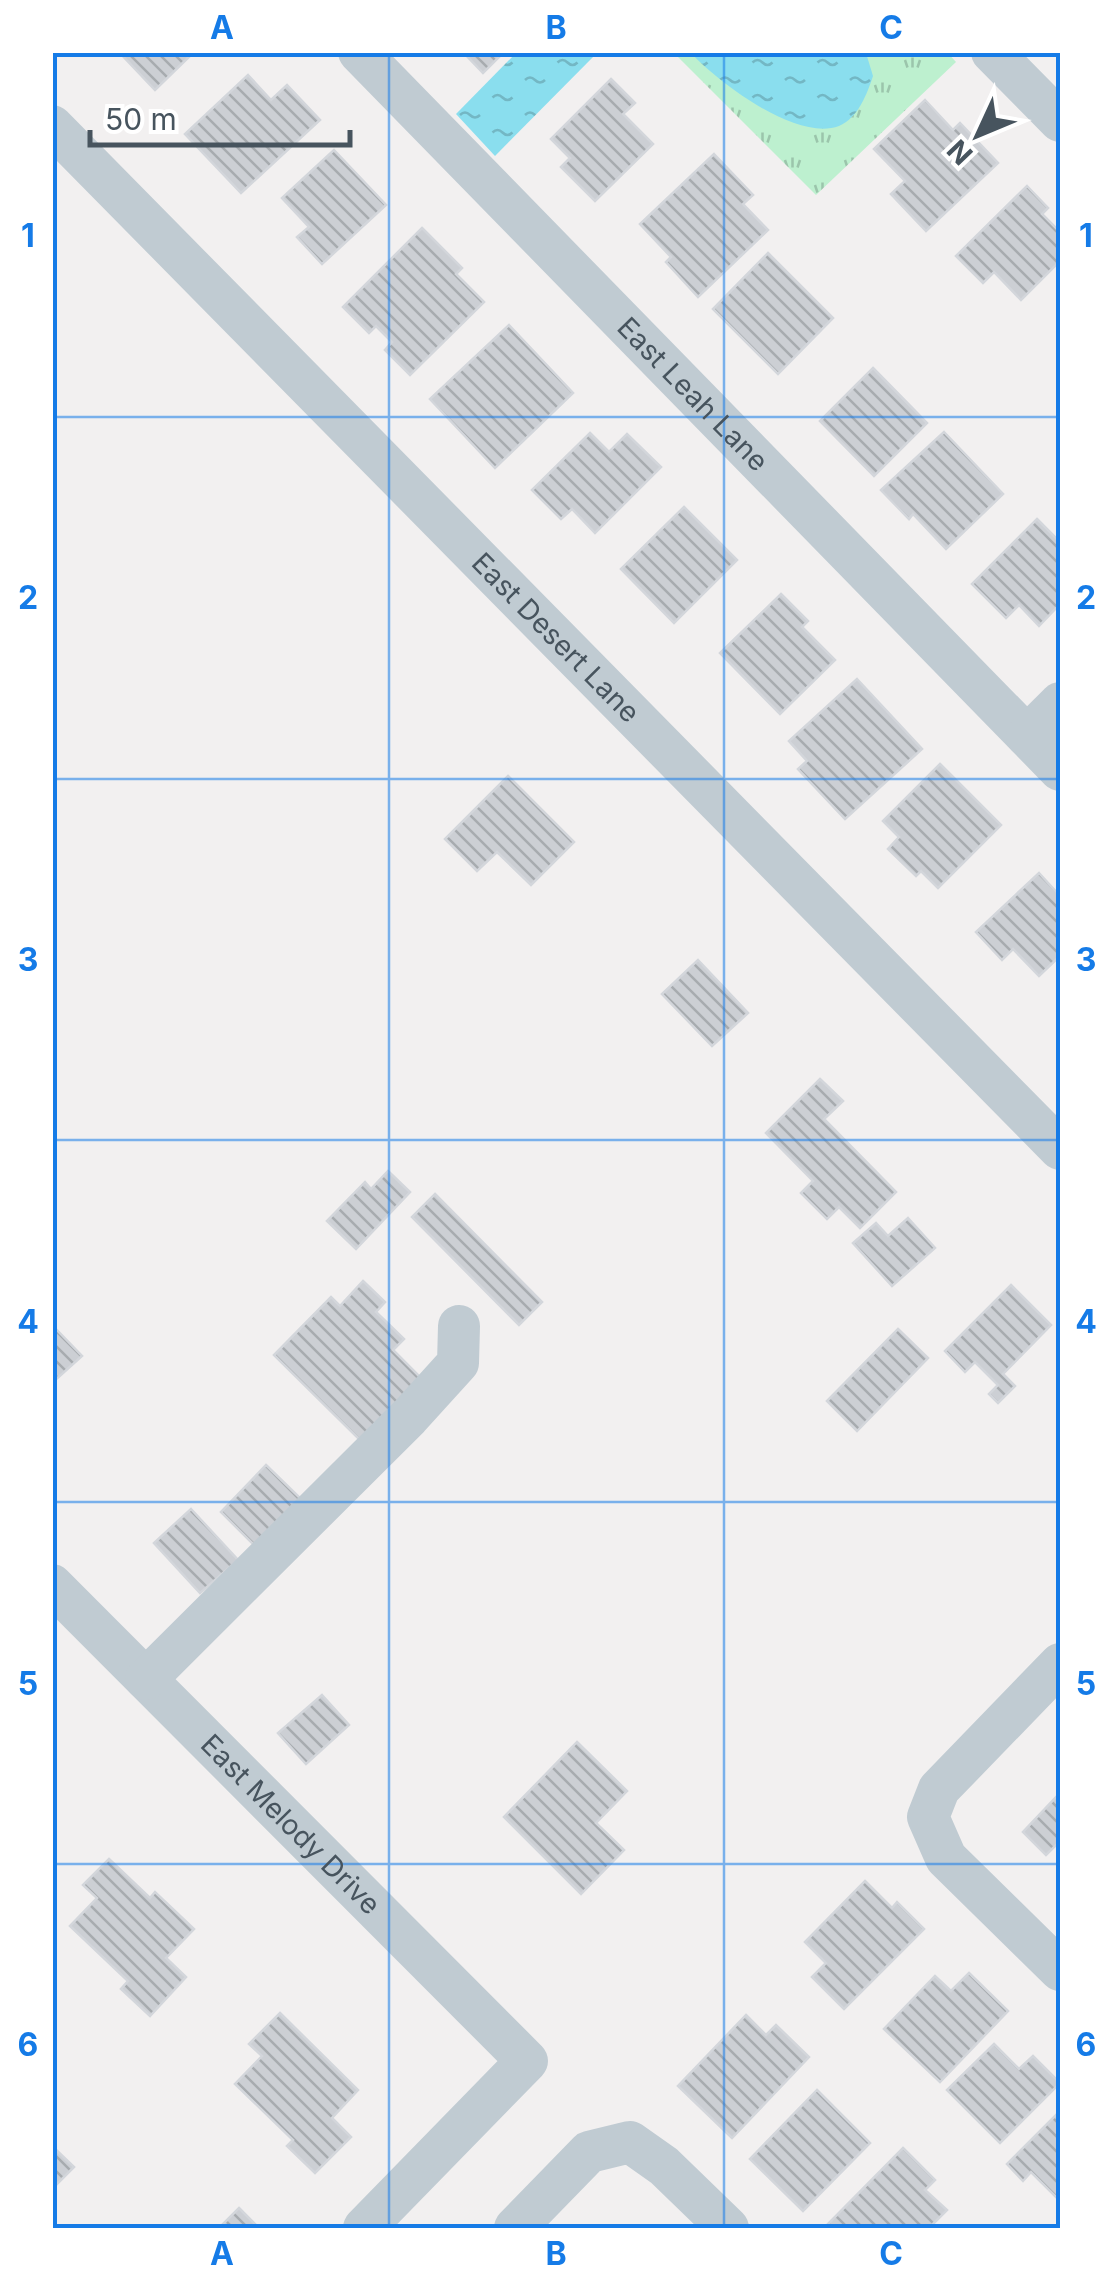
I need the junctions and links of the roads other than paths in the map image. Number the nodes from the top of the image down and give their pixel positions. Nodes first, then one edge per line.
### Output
1 (358, 52) edge
2 (992, 52) edge
3 (1060, 121) edge
4 (52, 126) edge
5 (1060, 703) edge
6 (1027, 736) junction
7 (1060, 770) edge
8 (1060, 1149) edge
9 (459, 1326) dead end
10 (52, 1585) edge
11 (1060, 1664) edge
12 (146, 1678) junction
13 (1060, 1970) edge
14 (364, 2228) edge
15 (514, 2228) edge
16 (728, 2228) edge

1 - 6 street, East Leah Lane
2 - 3 street
4 - 8 street, East Desert Lane
5 - 6 street
6 - 7 street, East Leah Lane
9 - 12 street
10 - 12 street, East Melody Drive
11 - 13 street
12 - 14 street, East Melody Drive
15 - 16 street

